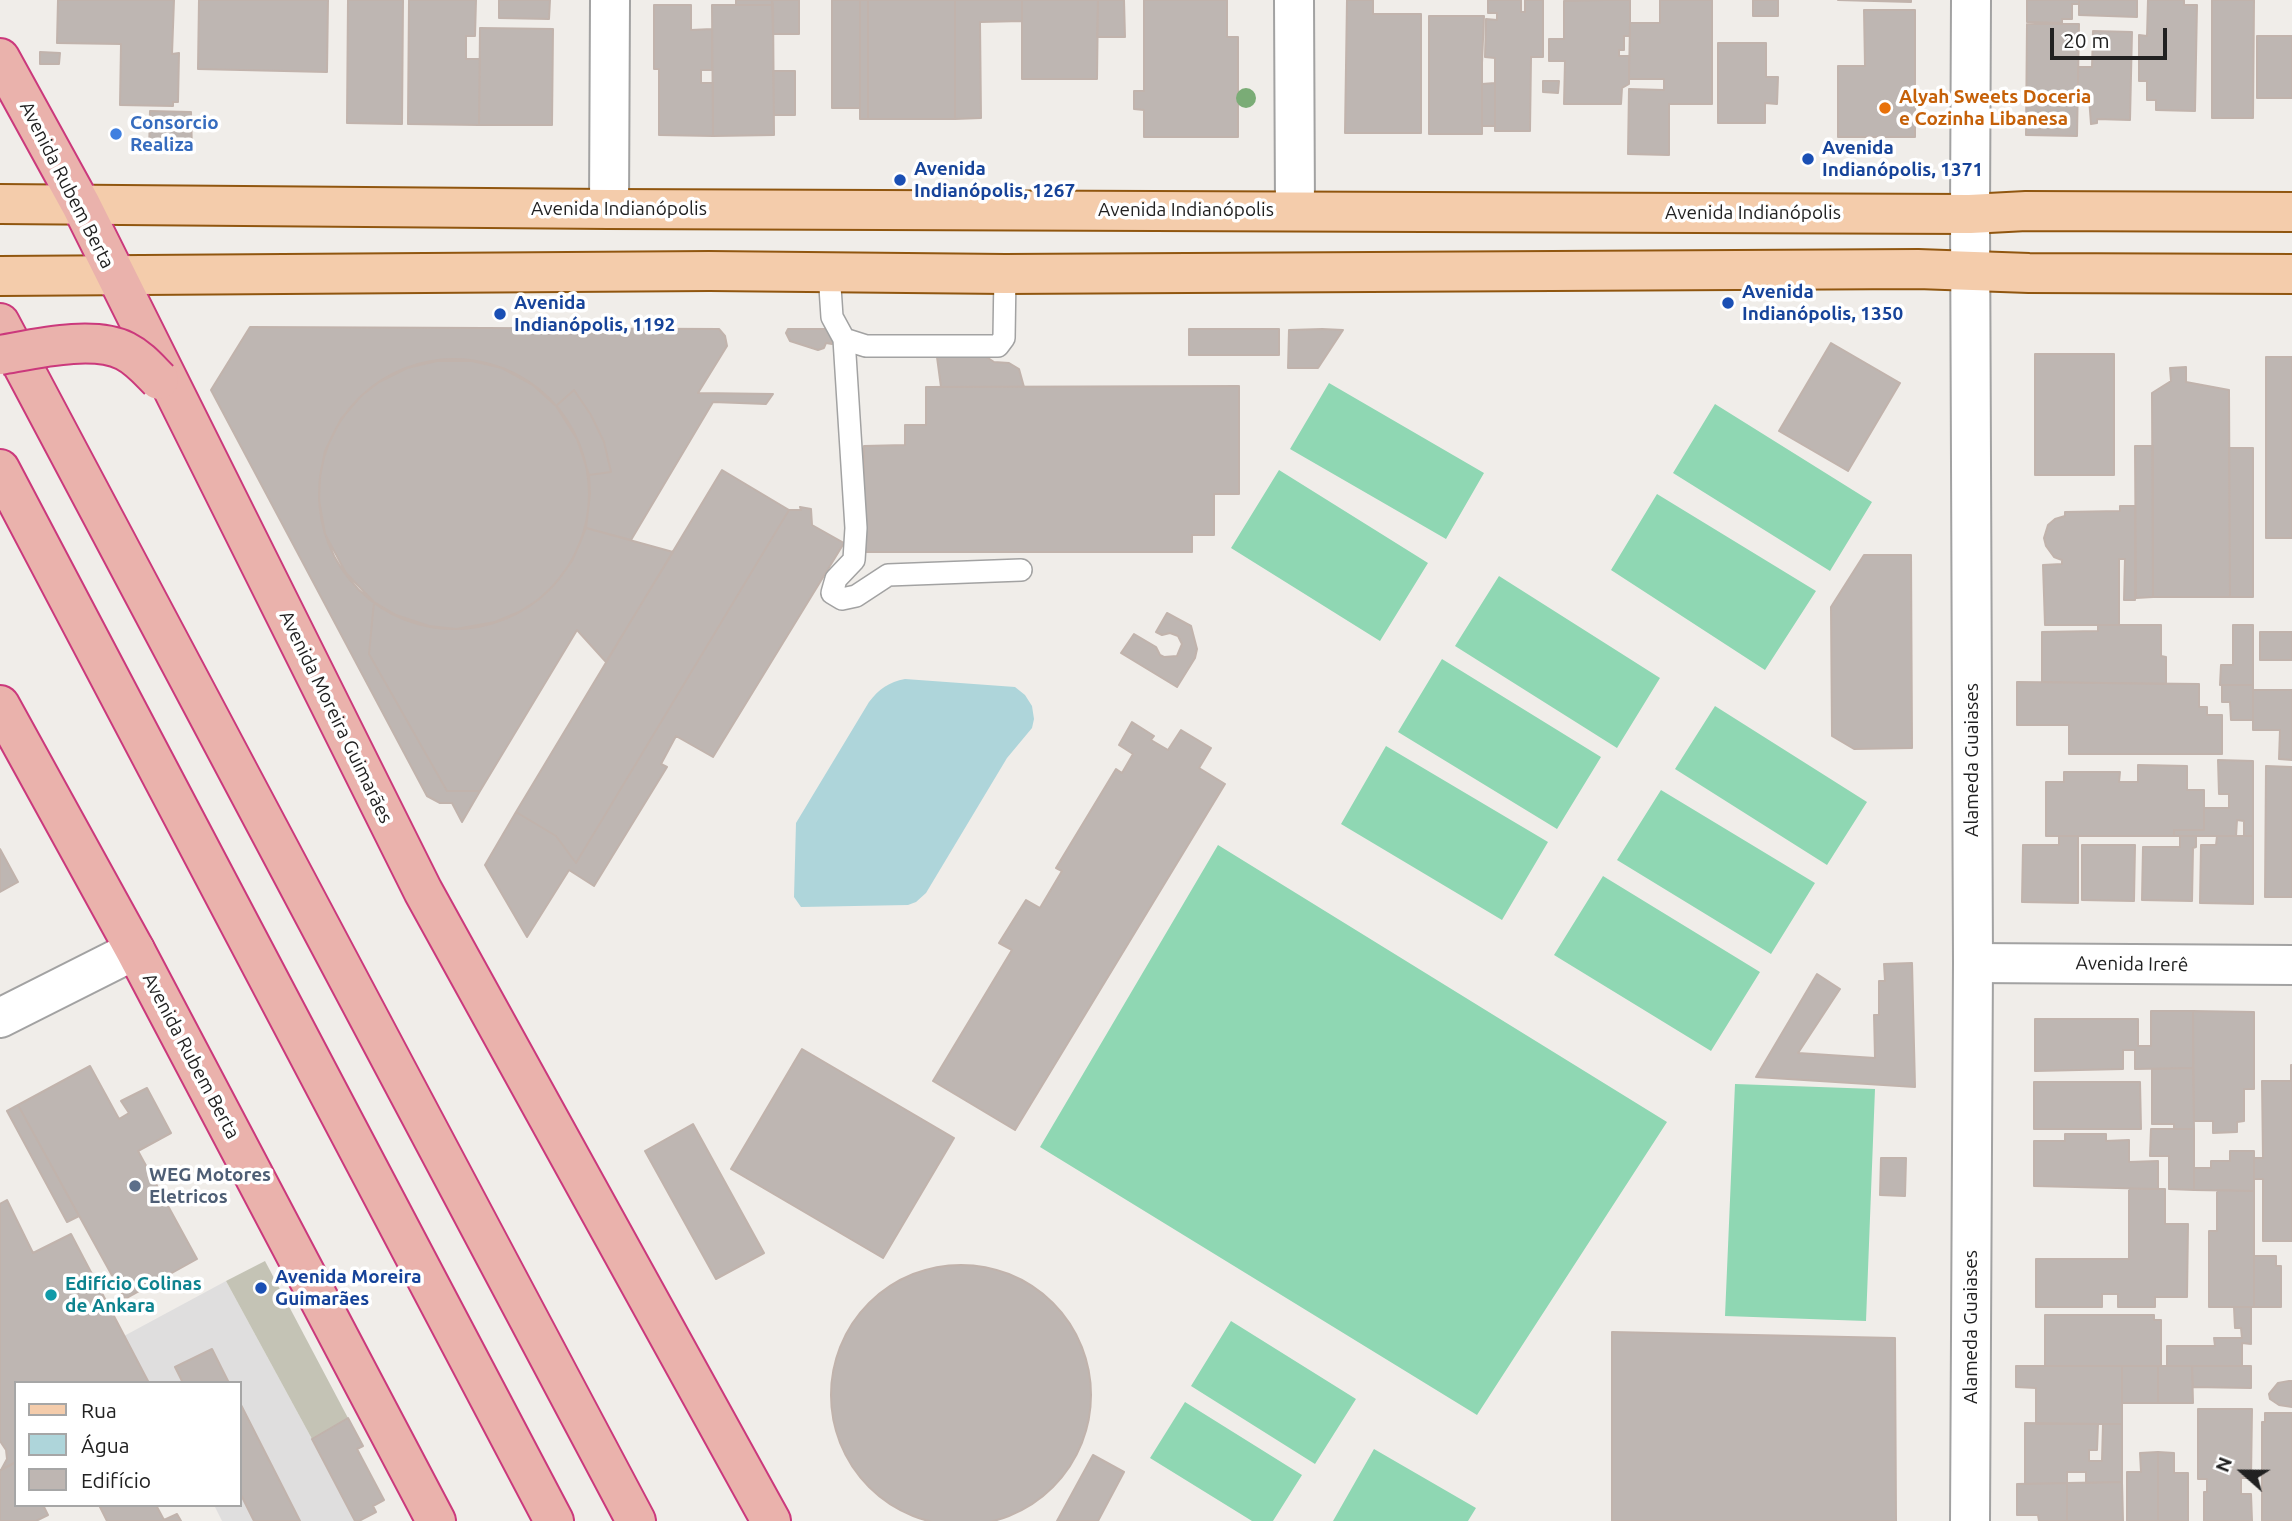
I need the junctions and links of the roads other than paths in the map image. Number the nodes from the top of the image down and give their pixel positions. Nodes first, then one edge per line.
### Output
1 (610, 0) edge
2 (1294, 0) edge
3 (1971, 0) edge
4 (0, 58) edge
5 (0, 204) edge
6 (80, 205) junction
7 (609, 209) junction
8 (1295, 210) junction
9 (2292, 212) edge
10 (1970, 214) junction
11 (1970, 270) junction
12 (829, 272) junction
13 (1005, 274) junction
14 (2292, 274) edge
15 (114, 275) junction
16 (0, 276) edge
17 (0, 323) edge
18 (844, 339) junction
19 (0, 355) edge
20 (170, 395) junction
21 (5, 478) edge
22 (1021, 570) dead end
23 (0, 705) edge
24 (135, 950) junction
25 (1973, 963) junction
26 (2292, 965) edge
27 (0, 1018) edge
28 (436, 1521) edge
29 (554, 1521) edge
30 (636, 1521) edge
31 (771, 1521) edge
32 (1969, 1521) edge

1 - 7 street
2 - 8 street
3 - 10 street, Alameda Guaiases
4 - 6 highway, Avenida Rubem Berta
5 - 6 main road, Avenida Indianópolis
6 - 7 main road, Avenida Indianópolis
6 - 15 highway, Avenida Rubem Berta
7 - 8 main road, Avenida Indianópolis
8 - 10 main road, Avenida Indianópolis
9 - 10 main road, Avenida Indianópolis
10 - 11 street, Alameda Guaiases
11 - 13 main road
11 - 14 main road
11 - 25 street, Alameda Guaiases
12 - 13 main road
12 - 15 main road
12 - 18 lane
13 - 18 lane
15 - 16 main road
15 - 20 highway, Avenida Moreira Guimarães
17 - 30 highway
18 - 22 lane
19 - 20 highway, bridge
20 - 31 highway, Avenida Moreira Guimarães
21 - 29 highway
23 - 24 highway, Avenida Rubem Berta
24 - 27 street
24 - 28 highway, Avenida Rubem Berta
25 - 26 street, Avenida Irerê
25 - 32 street, Alameda Guaiases

